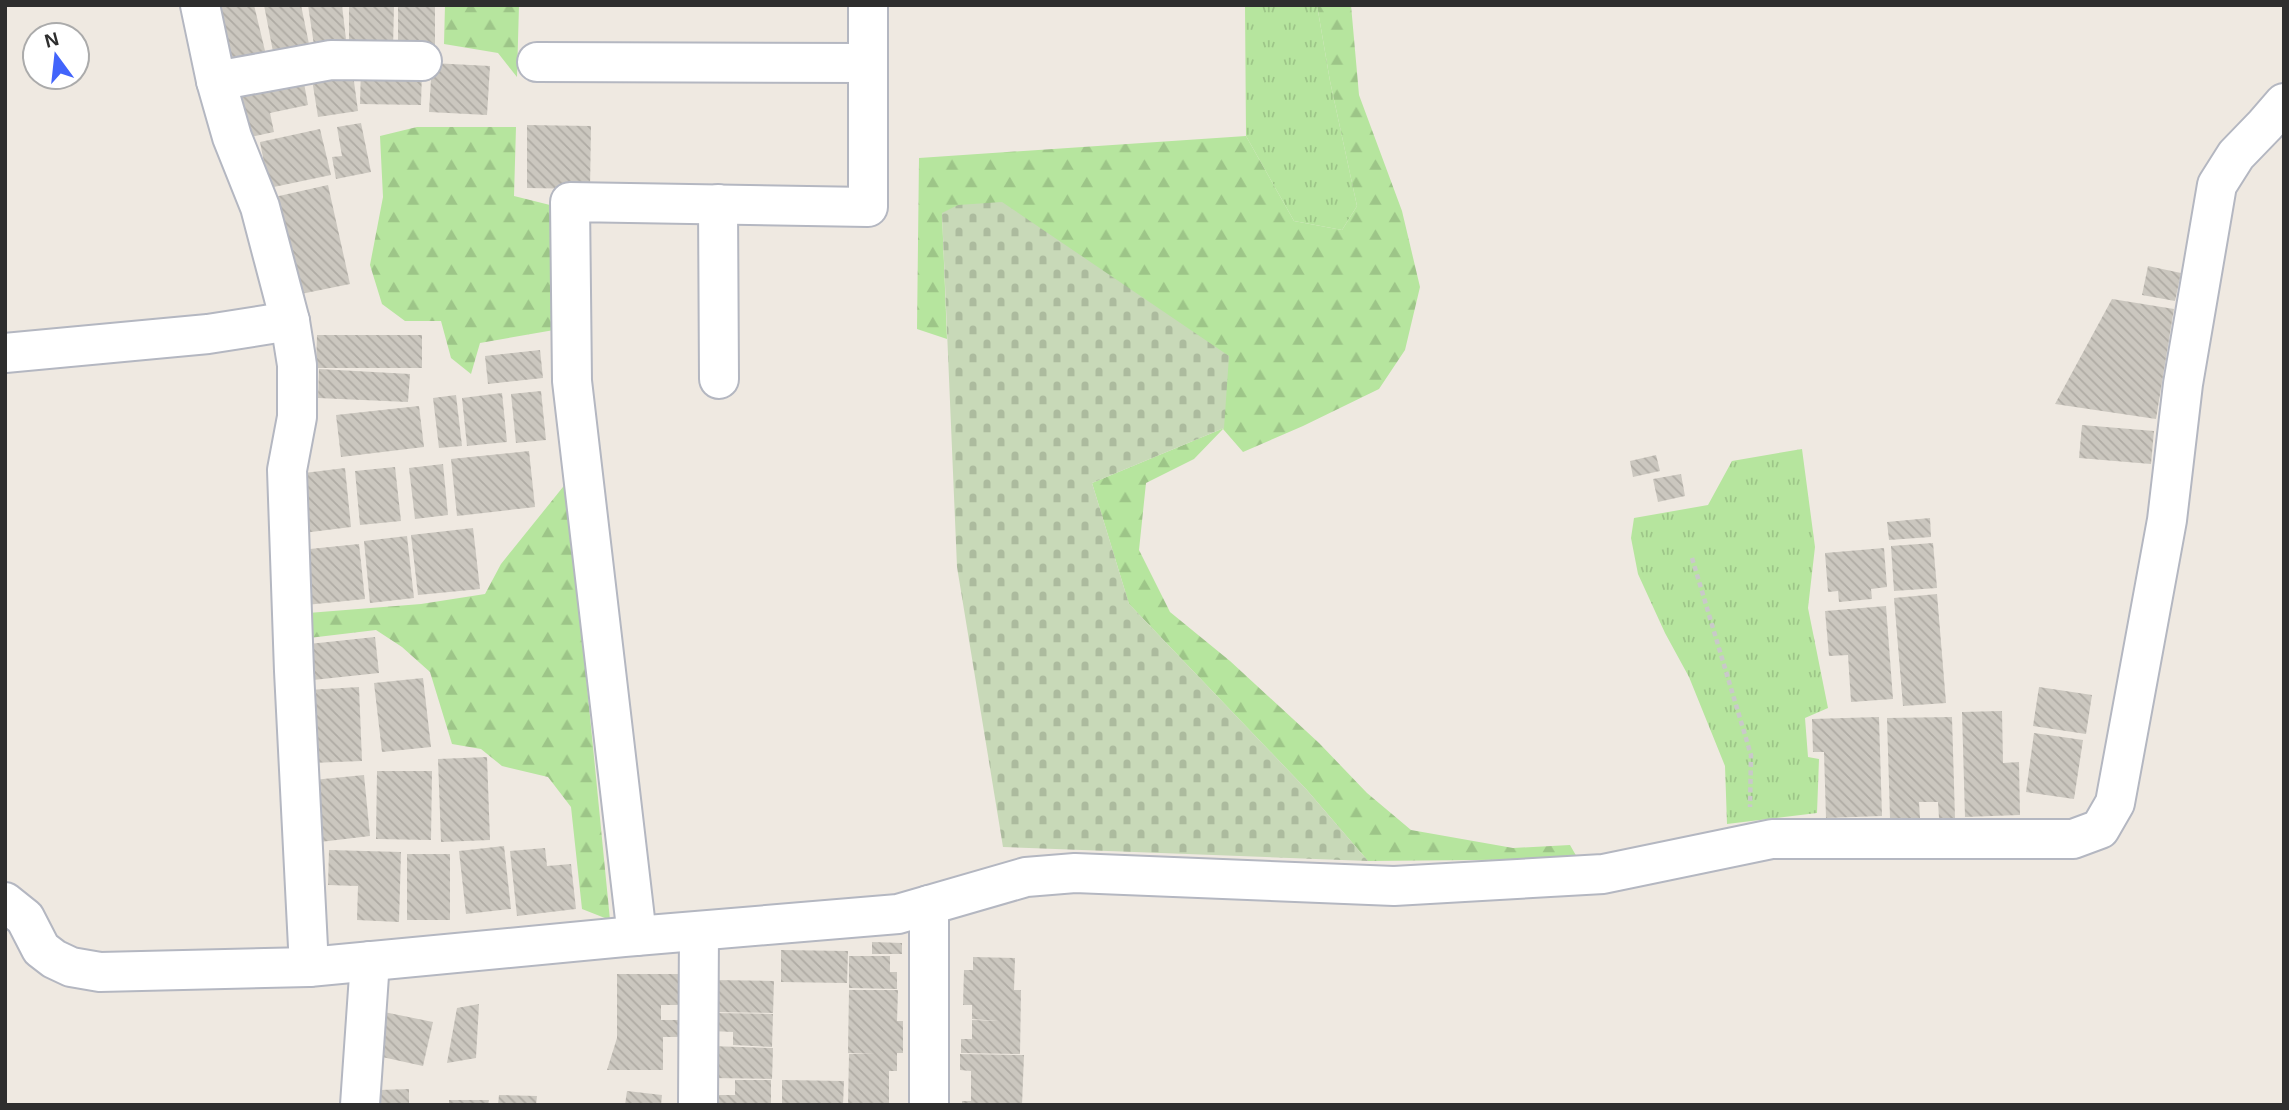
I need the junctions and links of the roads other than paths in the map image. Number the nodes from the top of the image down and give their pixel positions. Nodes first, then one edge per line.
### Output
1 (200, 5) edge
2 (868, 5) edge
3 (422, 61) dead end
4 (537, 62) dead end
5 (869, 63) junction
6 (216, 81) junction
7 (2284, 103) edge
8 (718, 204) junction
9 (290, 321) junction
10 (5, 353) edge
11 (719, 379) dead end
12 (5, 902) edge
13 (929, 905) junction
14 (699, 931) junction
15 (637, 936) junction
16 (370, 961) junction
17 (309, 967) junction
18 (360, 1105) edge
19 (698, 1105) edge
20 (929, 1105) edge

1 - 6 street
2 - 5 street
3 - 6 street
4 - 5 street
5 - 8 street
6 - 9 street
7 - 13 street
8 - 11 street
8 - 15 street
9 - 10 street
9 - 17 street
12 - 17 street
13 - 14 street
13 - 20 street
14 - 15 street
14 - 19 street
15 - 16 street
16 - 17 street
16 - 18 street

